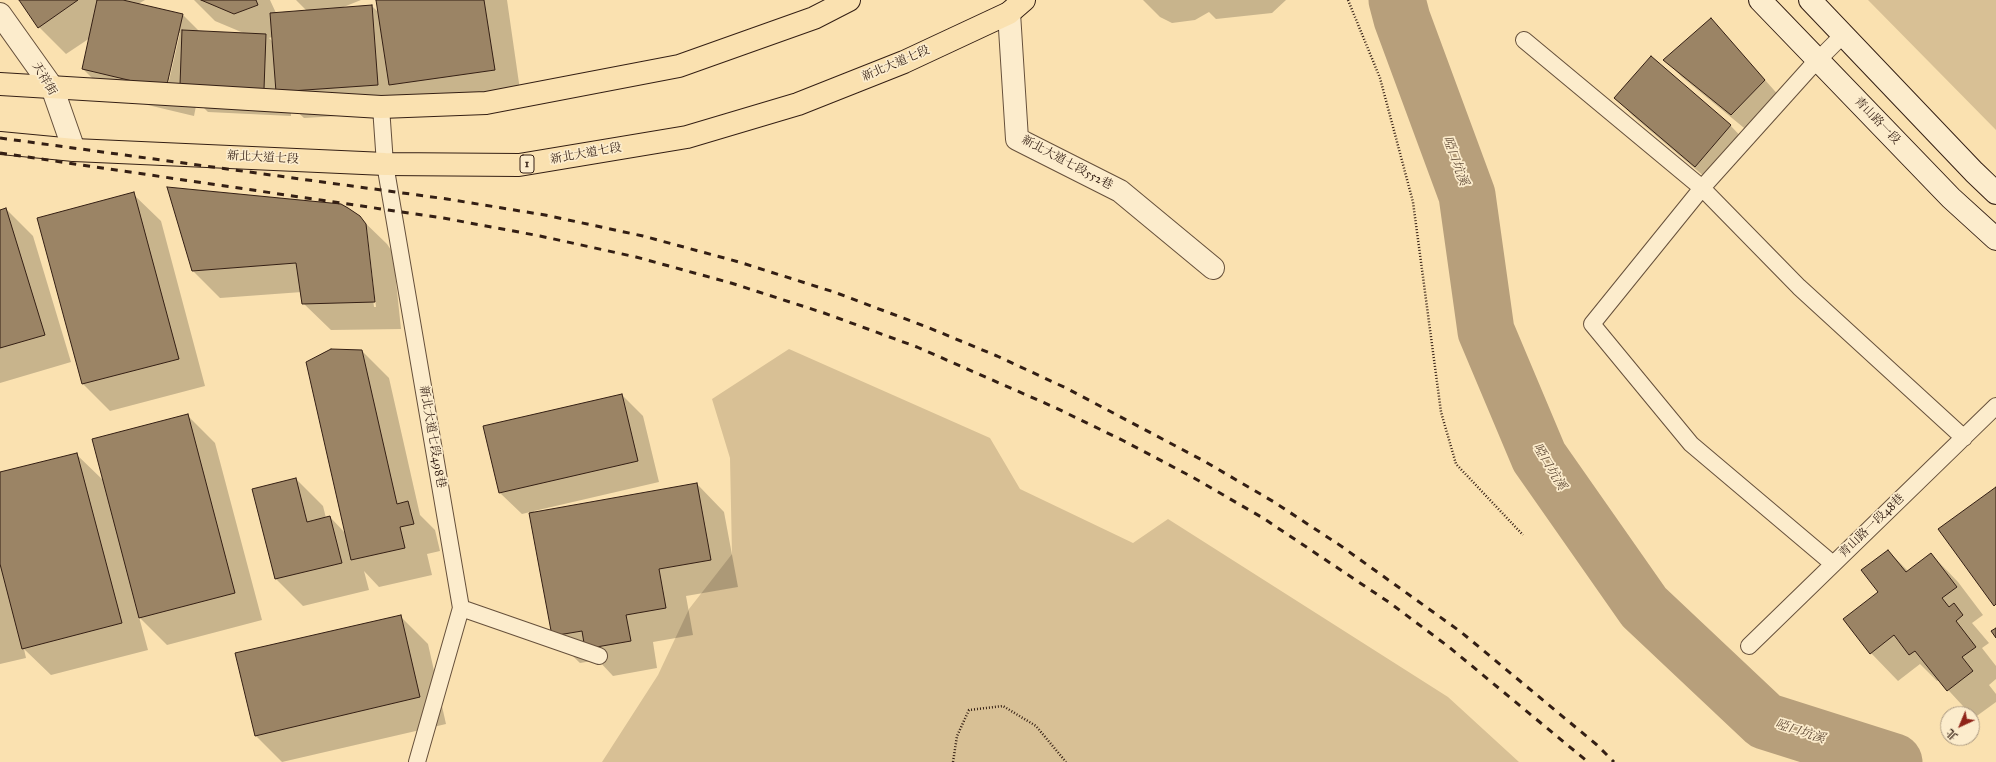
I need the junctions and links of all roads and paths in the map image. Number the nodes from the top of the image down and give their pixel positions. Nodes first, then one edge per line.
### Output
1 (849, 0) edge
2 (1348, 0) edge
3 (1760, 0) edge
4 (1810, 0) edge
5 (1016, 6) edge
6 (0, 14) edge
7 (1843, 35) junction
8 (1524, 40) dead end
9 (1817, 60) junction
10 (0, 84) edge
11 (52, 87) junction
12 (381, 107) junction
13 (0, 143) edge
14 (74, 150) junction
15 (385, 164) junction
16 (1702, 188) junction
17 (1996, 192) edge
18 (1996, 238) edge
19 (1213, 268) dead end
20 (1996, 406) edge
21 (1964, 438) junction
22 (1523, 534) dead end
23 (1833, 564) junction
24 (461, 608) junction
25 (1749, 646) dead end
26 (599, 656) dead end
27 (416, 762) edge
28 (953, 762) edge
29 (1066, 762) edge

1 - 12 main road
2 - 22 path
3 - 9 street, 青山路一段
4 - 7 street
5 - 15 main road, 新北大道七段 / 1
5 - 19 street, 新北大道七段552巷
6 - 11 street, 天祥街
7 - 9 lane
7 - 17 street
8 - 16 lane
9 - 16 lane
9 - 18 street, 青山路一段
10 - 11 main road
11 - 12 main road
11 - 14 street, 天祥街
12 - 15 lane, 新北大道七段498巷
13 - 14 main road, 新北大道七段 / 1
14 - 15 main road, 新北大道七段 / 1
15 - 24 lane, 新北大道七段498巷
16 - 21 lane
16 - 23 lane
20 - 21 lane, 青山路一段48巷
21 - 23 lane, 青山路一段48巷
23 - 25 lane, 青山路一段48巷
24 - 26 lane
24 - 27 lane, 新北大道七段498巷
28 - 29 path

